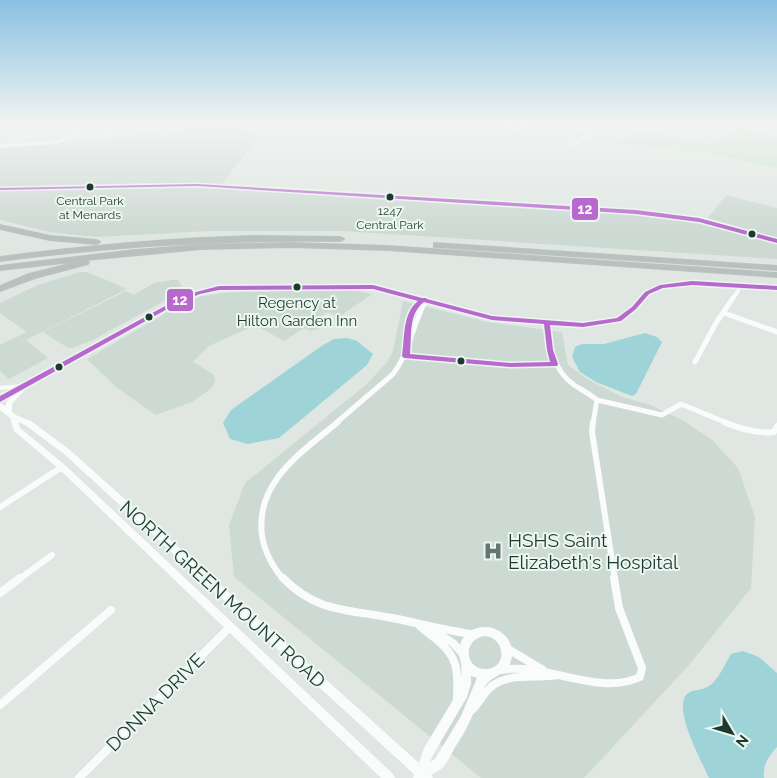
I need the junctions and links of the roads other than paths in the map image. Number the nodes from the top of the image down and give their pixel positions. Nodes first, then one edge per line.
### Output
1 (0, 189) edge
2 (0, 227) edge
3 (249, 238) junction
4 (777, 241) edge
5 (210, 247) junction
6 (0, 259) edge
7 (0, 268) edge
8 (777, 268) edge
9 (777, 276) edge
10 (777, 288) edge
11 (0, 289) edge
12 (738, 291) dead end
13 (424, 299) junction
14 (724, 313) junction
15 (547, 323) junction
16 (777, 332) edge
17 (695, 362) dead end
18 (29, 383) junction
19 (0, 388) edge
20 (0, 399) edge
21 (597, 400) junction
22 (0, 406) edge
23 (10, 415) junction
24 (777, 426) edge
25 (62, 467) junction
26 (0, 507) edge
27 (52, 555) dead end
28 (0, 593) edge
29 (111, 610) dead end
30 (417, 624) junction
31 (230, 626) junction
32 (426, 626) junction
33 (471, 634) junction
34 (506, 647) junction
35 (466, 659) junction
36 (501, 670) junction
37 (544, 670) junction
38 (558, 674) junction
39 (488, 675) junction
40 (0, 705) edge
41 (457, 706) junction
42 (470, 712) junction
43 (423, 776) edge
44 (79, 778) edge
45 (389, 778) edge

1 - 4 street
2 - 3 highway
3 - 6 highway
3 - 8 highway
5 - 7 highway
5 - 9 highway
5 - 11 highway
10 - 15 street
12 - 14 street
13 - 15 street
13 - 18 street
13 - 30 street
14 - 16 street
14 - 17 street
15 - 21 street
18 - 19 street
18 - 20 street
18 - 23 street
21 - 24 street
21 - 38 street
22 - 23 street, NORTH GREEN MOUNT ROAD
23 - 25 street, NORTH GREEN MOUNT ROAD
23 - 43 street, NORTH GREEN MOUNT ROAD
25 - 26 street
25 - 31 street, NORTH GREEN MOUNT ROAD
27 - 28 street
29 - 40 street
30 - 32 street
30 - 41 street
31 - 44 street, DONNA DRIVE
31 - 45 street, NORTH GREEN MOUNT ROAD
32 - 33 street
32 - 35 street
33 - 34 street
33 - 35 street
34 - 36 street
34 - 37 street
35 - 39 street
35 - 41 street
36 - 37 street
36 - 39 street
37 - 38 street
38 - 42 street
39 - 42 street
41 - 43 street
42 - 43 street

